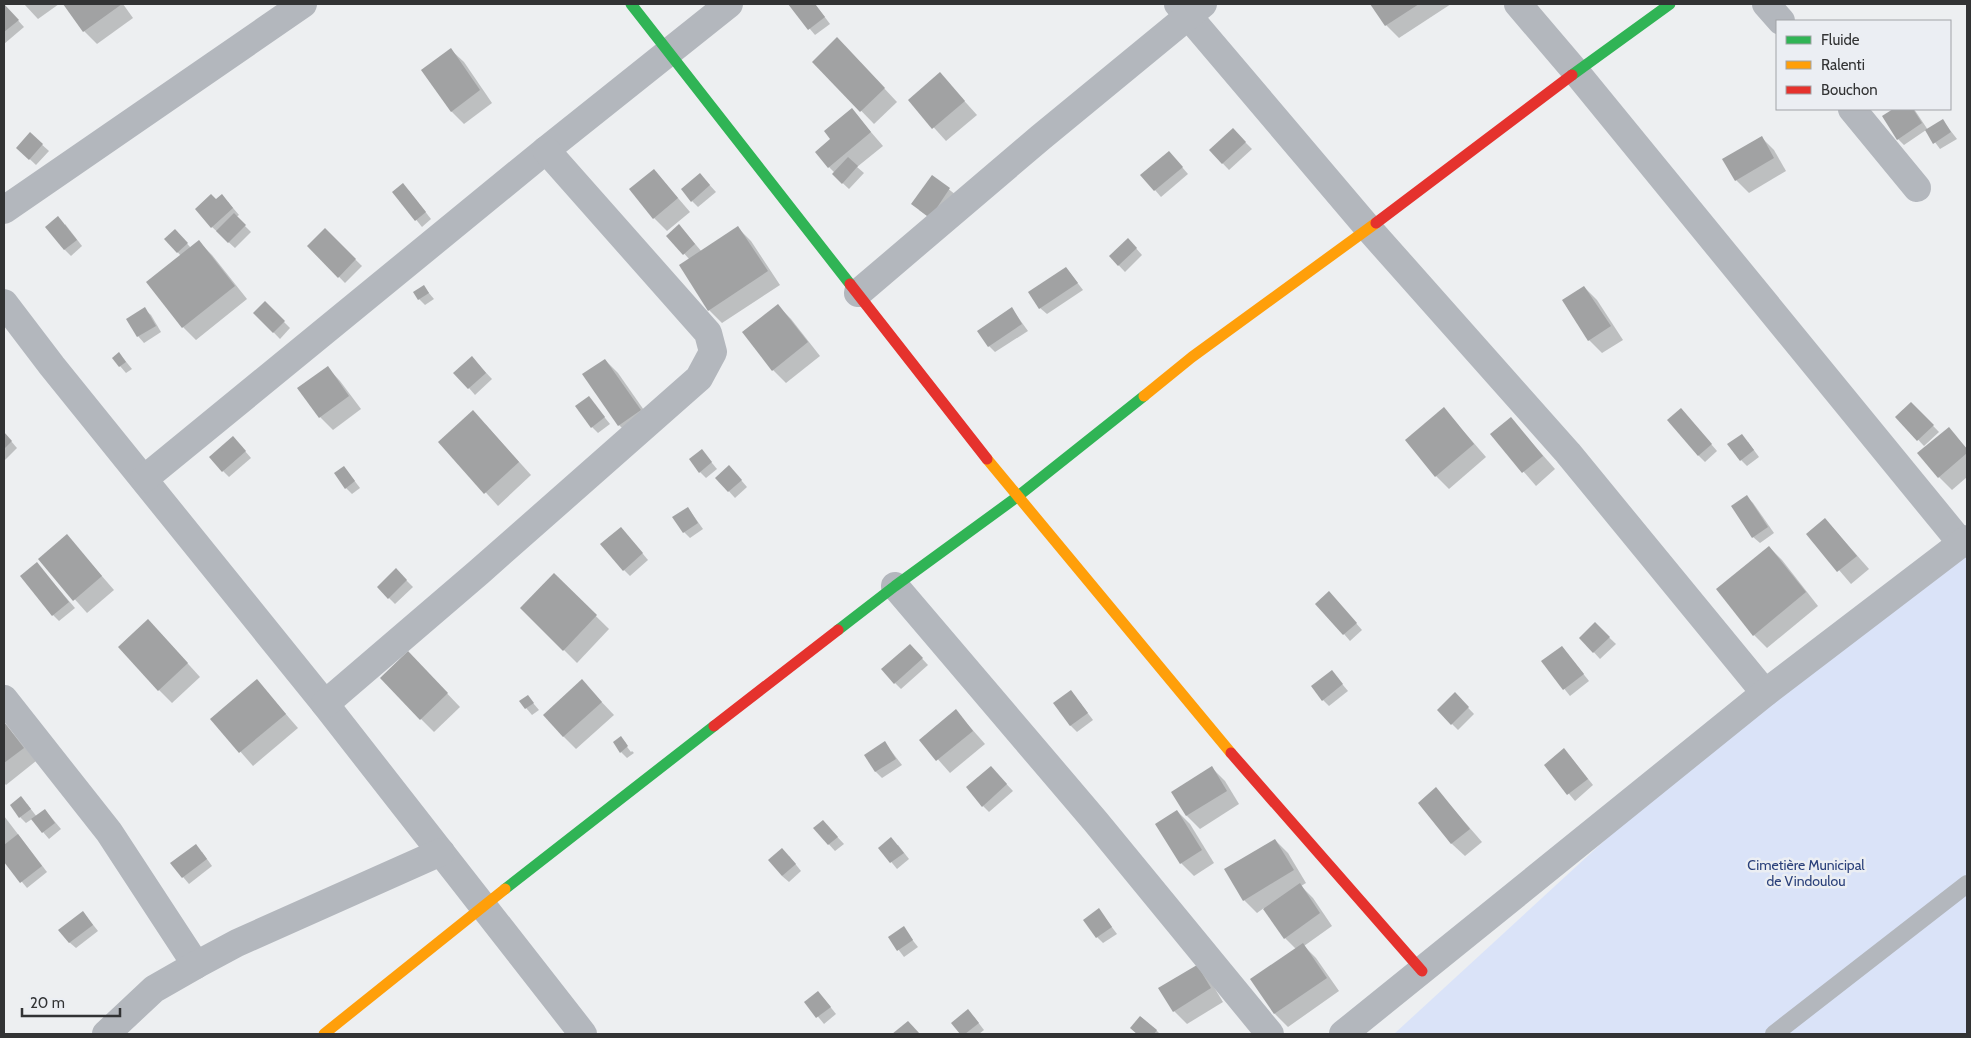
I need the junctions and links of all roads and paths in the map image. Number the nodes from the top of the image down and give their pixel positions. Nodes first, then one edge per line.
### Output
1 (303, 4) edge
2 (631, 4) edge
3 (729, 4) edge
4 (1518, 4) edge
5 (1670, 4) edge
6 (1766, 4) edge
7 (1190, 8) edge
8 (1780, 20) edge
9 (668, 52) junction
10 (1576, 72) junction
11 (1853, 110) edge
12 (546, 150) junction
13 (1917, 188) dead end
14 (4, 210) edge
15 (1369, 229) junction
16 (858, 293) junction
17 (4, 303) edge
18 (144, 479) junction
19 (1017, 497) junction
20 (1964, 542) edge
21 (895, 586) junction
22 (1765, 693) junction
23 (4, 699) edge
24 (325, 704) junction
25 (441, 852) junction
26 (1967, 884) edge
27 (483, 906) junction
28 (196, 965) junction
29 (1422, 971) junction
30 (106, 1034) edge
31 (324, 1034) edge
32 (583, 1034) edge
33 (1270, 1034) edge
34 (1344, 1034) edge
35 (1774, 1034) edge

1 - 14 street
2 - 9 street
3 - 9 street
4 - 10 street
5 - 10 street
6 - 8 street
7 - 15 street
7 - 16 street
9 - 12 street
9 - 16 street
10 - 15 street
10 - 20 street
11 - 13 street
12 - 18 street
12 - 24 street
15 - 19 street
15 - 22 street
16 - 19 street
17 - 18 street
18 - 24 street
19 - 21 street
19 - 29 street
20 - 22 street
21 - 27 street
21 - 33 street
22 - 29 street
23 - 28 street
24 - 25 street
25 - 27 street
25 - 28 street
26 - 35 lane
27 - 31 street
27 - 32 street
28 - 30 street
29 - 34 street

